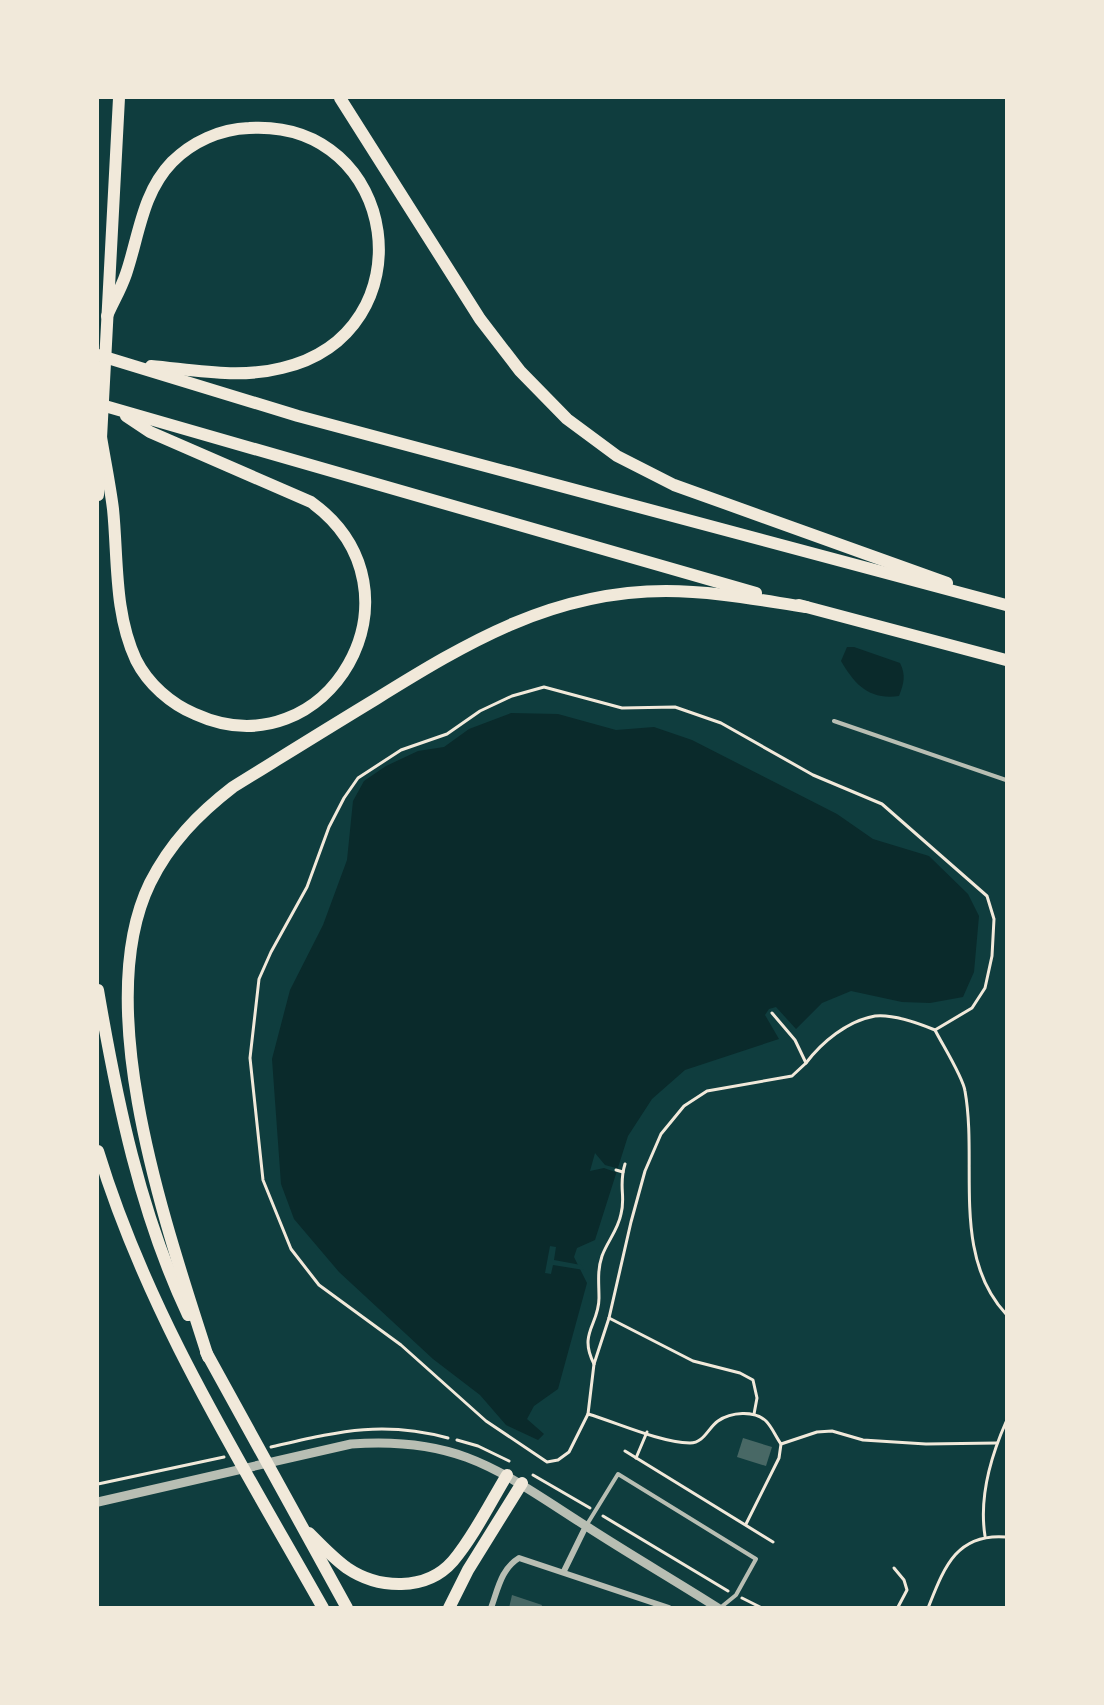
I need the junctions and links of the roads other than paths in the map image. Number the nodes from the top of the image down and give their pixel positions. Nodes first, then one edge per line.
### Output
1 (119, 98) edge
2 (340, 98) edge
3 (107, 316) junction
4 (103, 357) edge
5 (124, 363) junction
6 (106, 406) edge
7 (101, 437) junction
8 (98, 495) edge
9 (1005, 605) edge
10 (806, 607) junction
11 (1006, 660) edge
12 (834, 721) dead end
13 (1006, 780) edge
14 (98, 990) edge
15 (98, 1151) edge
16 (98, 1172) edge
17 (117, 1213) junction
18 (208, 1357) junction
19 (507, 1475) junction
20 (522, 1483) junction
21 (98, 1502) edge
22 (299, 1524) junction
23 (586, 1526) junction
24 (564, 1571) junction
25 (323, 1608) edge
26 (347, 1608) edge
27 (449, 1608) edge
28 (491, 1608) edge
29 (669, 1608) edge
30 (719, 1608) edge

1 - 3 highway
2 - 9 highway
3 - 5 highway
3 - 7 highway
4 - 5 highway
5 - 9 highway
6 - 7 highway
6 - 10 highway
7 - 8 highway
10 - 11 highway
10 - 18 highway
12 - 13 lane
14 - 18 highway
15 - 17 highway
16 - 17 highway
17 - 25 highway
18 - 22 highway
19 - 20 street
19 - 21 street
19 - 22 highway
20 - 23 street
20 - 27 highway
22 - 26 highway
23 - 24 street
23 - 30 street
23 - 30 lane
24 - 28 street
24 - 29 street

